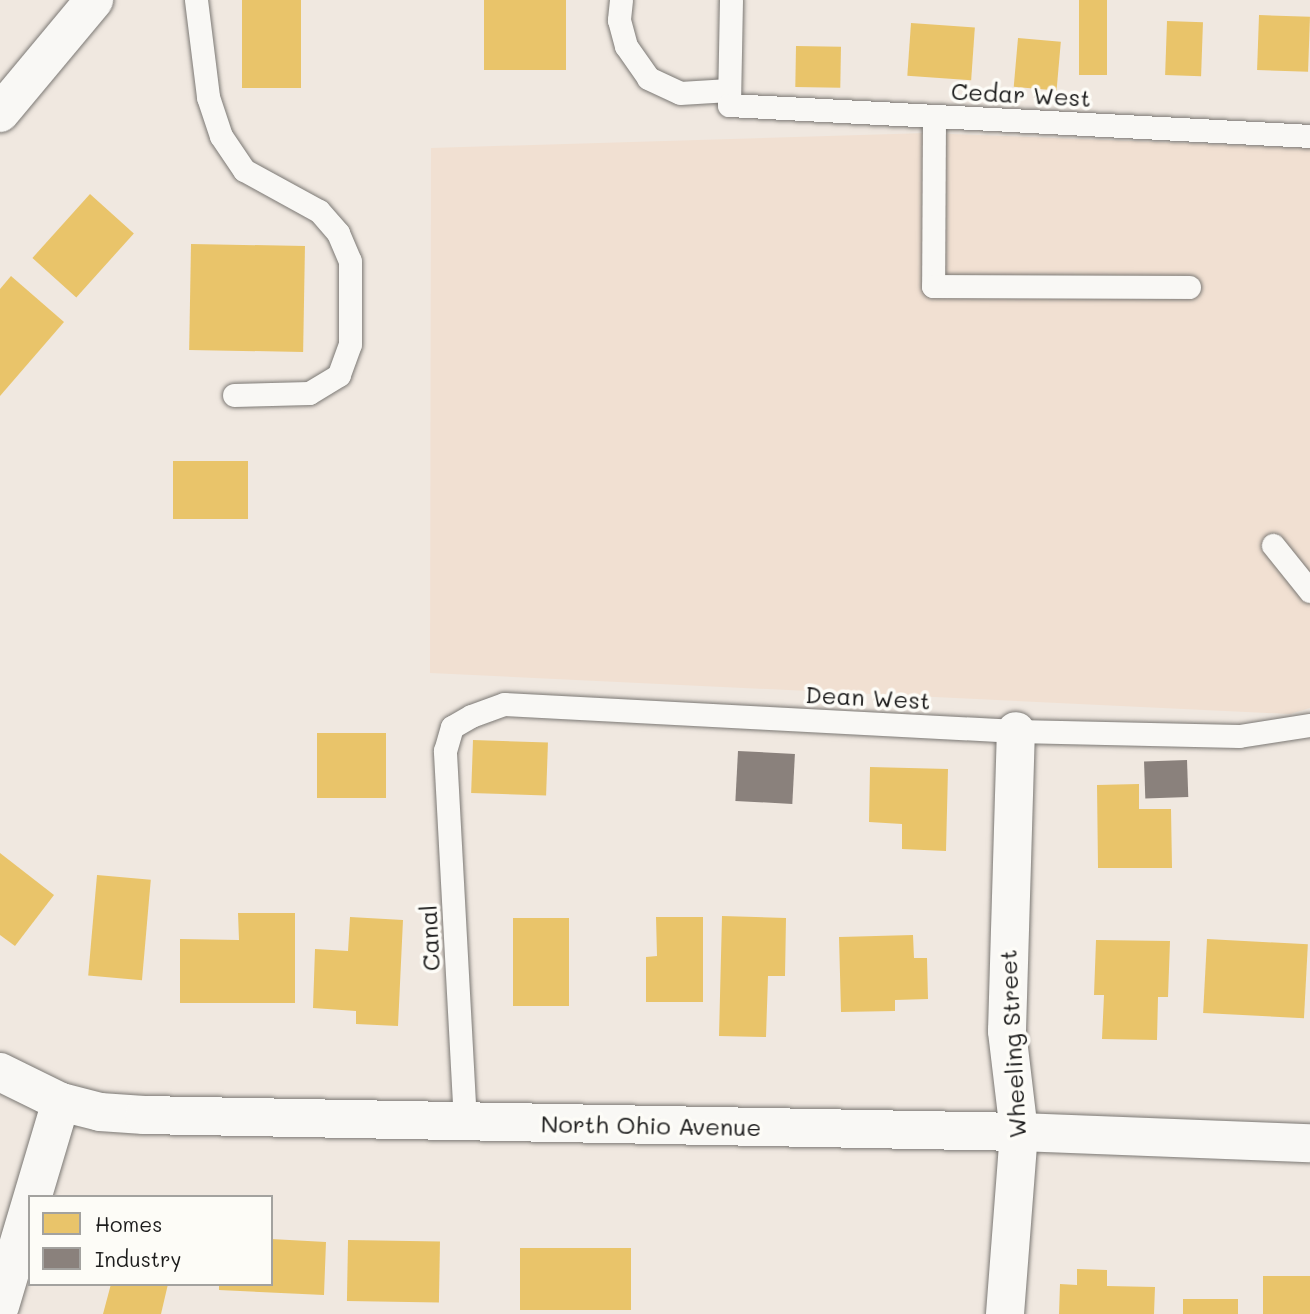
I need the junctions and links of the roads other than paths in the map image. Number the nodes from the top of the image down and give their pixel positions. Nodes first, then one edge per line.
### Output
1 (94, 0) edge
2 (196, 0) edge
3 (621, 0) edge
4 (731, 0) edge
5 (729, 98) junction
6 (0, 113) edge
7 (934, 116) junction
8 (1310, 136) edge
9 (1189, 287) dead end
10 (234, 395) dead end
11 (1273, 545) dead end
12 (1310, 591) edge
13 (1310, 725) edge
14 (1016, 731) junction
15 (445, 751) joint
16 (0, 1072) edge
17 (61, 1102) junction
18 (466, 1122) junction
19 (1019, 1132) junction
20 (1310, 1143) edge
21 (33, 1195) edge
22 (28, 1212) edge
23 (0, 1306) edge
24 (1005, 1314) edge

1 - 6 street
2 - 10 lane
3 - 5 lane, Cedar West
4 - 5 lane
5 - 7 lane, Cedar West
7 - 8 lane, Cedar West
7 - 9 lane
11 - 12 lane
13 - 14 lane, Dean West
14 - 15 lane, Dean West
14 - 19 street, Wheeling Street
15 - 18 lane, Canal
16 - 17 street, North Ohio Avenue
17 - 18 street, North Ohio Avenue
17 - 21 street
18 - 19 street, North Ohio Avenue
19 - 20 street, North Ohio Avenue
19 - 24 street, Wheeling Street
22 - 23 street

